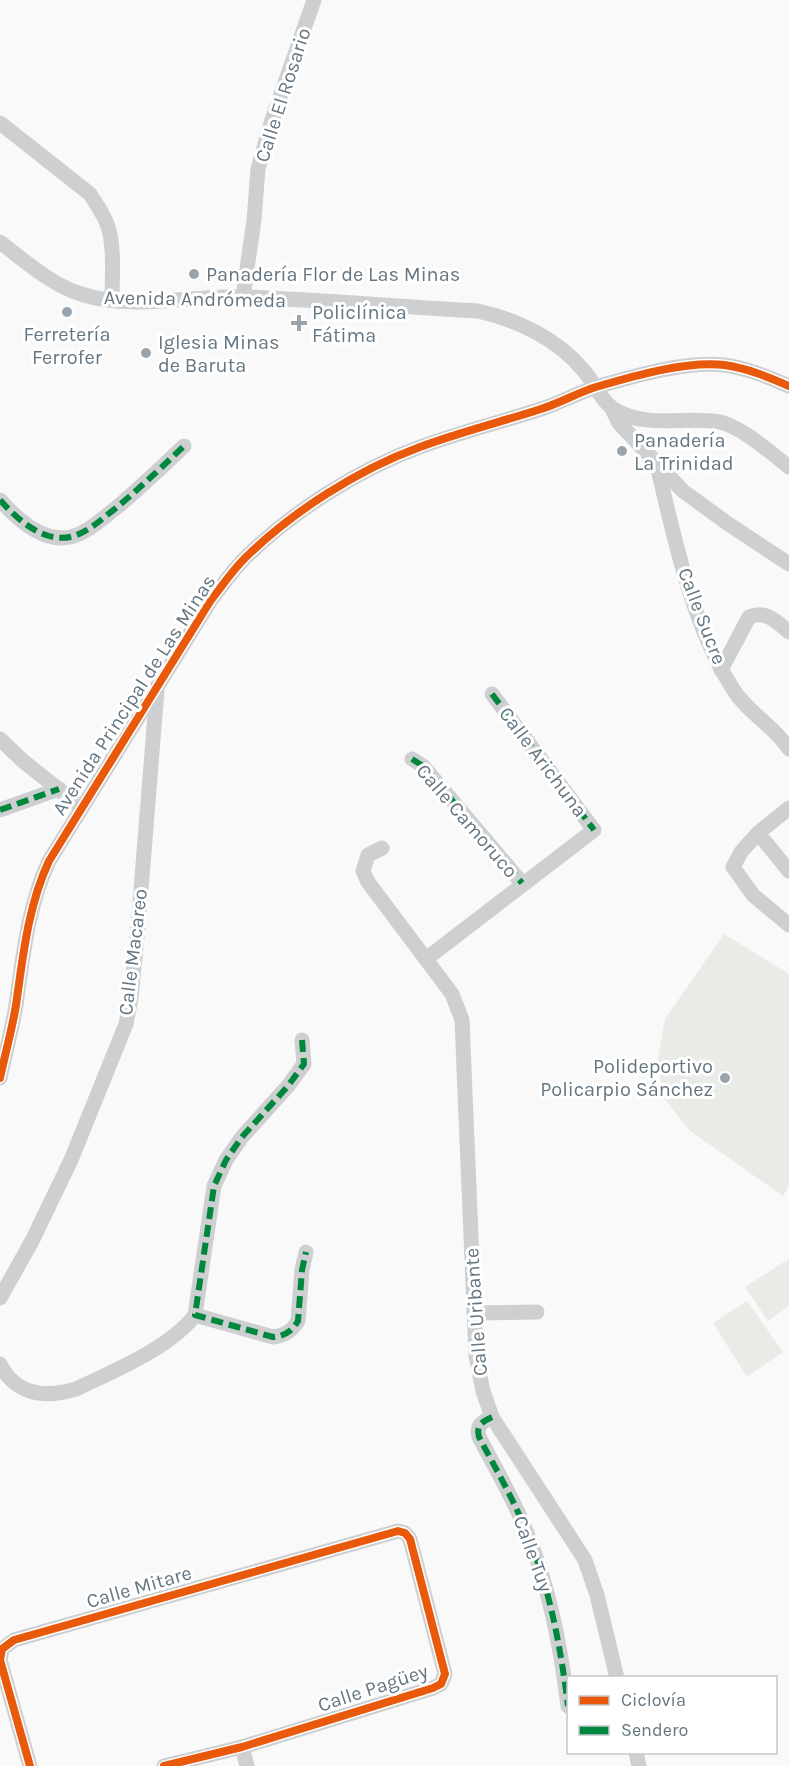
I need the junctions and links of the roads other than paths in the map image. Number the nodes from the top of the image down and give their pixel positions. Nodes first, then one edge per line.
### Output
1 (314, 0) edge
2 (0, 123) edge
3 (0, 242) edge
4 (243, 297) junction
5 (112, 300) junction
6 (789, 386) edge
7 (594, 388) junction
8 (611, 407) junction
9 (184, 446) dead end
10 (656, 461) junction
11 (789, 467) edge
12 (0, 500) edge
13 (789, 564) edge
14 (789, 632) edge
15 (721, 669) junction
16 (157, 687) junction
17 (492, 694) dead end
18 (0, 739) edge
19 (789, 749) edge
20 (412, 759) dead end
21 (59, 789) junction
22 (81, 807) junction
23 (789, 807) edge
24 (0, 810) edge
25 (758, 833) junction
26 (382, 849) dead end
27 (789, 871) edge
28 (522, 883) junction
29 (789, 925) edge
30 (426, 959) junction
31 (303, 1040) dead end
32 (0, 1078) edge
33 (306, 1252) dead end
34 (0, 1298) edge
35 (537, 1312) dead end
36 (474, 1313) junction
37 (195, 1315) junction
38 (0, 1364) edge
39 (492, 1416) junction
40 (405, 1533) joint
41 (617, 1676) edge
42 (567, 1699) edge
43 (242, 1747) junction
44 (30, 1766) edge
45 (164, 1766) edge
46 (247, 1766) edge

1 - 4 street, Calle El Rosario
2 - 5 street
3 - 5 street, Avenida Andrómeda
4 - 5 street, Avenida Andrómeda
4 - 7 street, Avenida Andrómeda
6 - 7 street, Avenida Principal de Las Minas
7 - 8 street, Avenida Andrómeda
7 - 16 street, Avenida Principal de Las Minas
8 - 10 street, Avenida Andrómeda
8 - 11 street
9 - 12 street
10 - 13 street, Avenida Andrómeda
10 - 15 street, Calle Sucre
14 - 15 street
15 - 19 street, Calle Sucre
16 - 22 street, Avenida Principal de Las Minas
16 - 34 street, Calle Macareo
17 - 28 street, Calle Arichuna
18 - 21 street
20 - 28 street, Calle Camoruco
21 - 22 street
21 - 24 street
22 - 32 street, Avenida Principal de Las Minas
23 - 25 street
25 - 27 street
25 - 29 street
26 - 30 street, Calle Uribante
28 - 30 street
30 - 36 street, Calle Uribante
31 - 37 street
33 - 37 street
35 - 36 street
36 - 39 street, Calle Uribante
37 - 38 street
39 - 41 street, Calle Uribante
39 - 42 street, Calle Tuy
40 - 43 street, Calle Pagüey
40 - 44 street, Calle Mitare
43 - 45 street, Calle Pagüey
43 - 46 street

